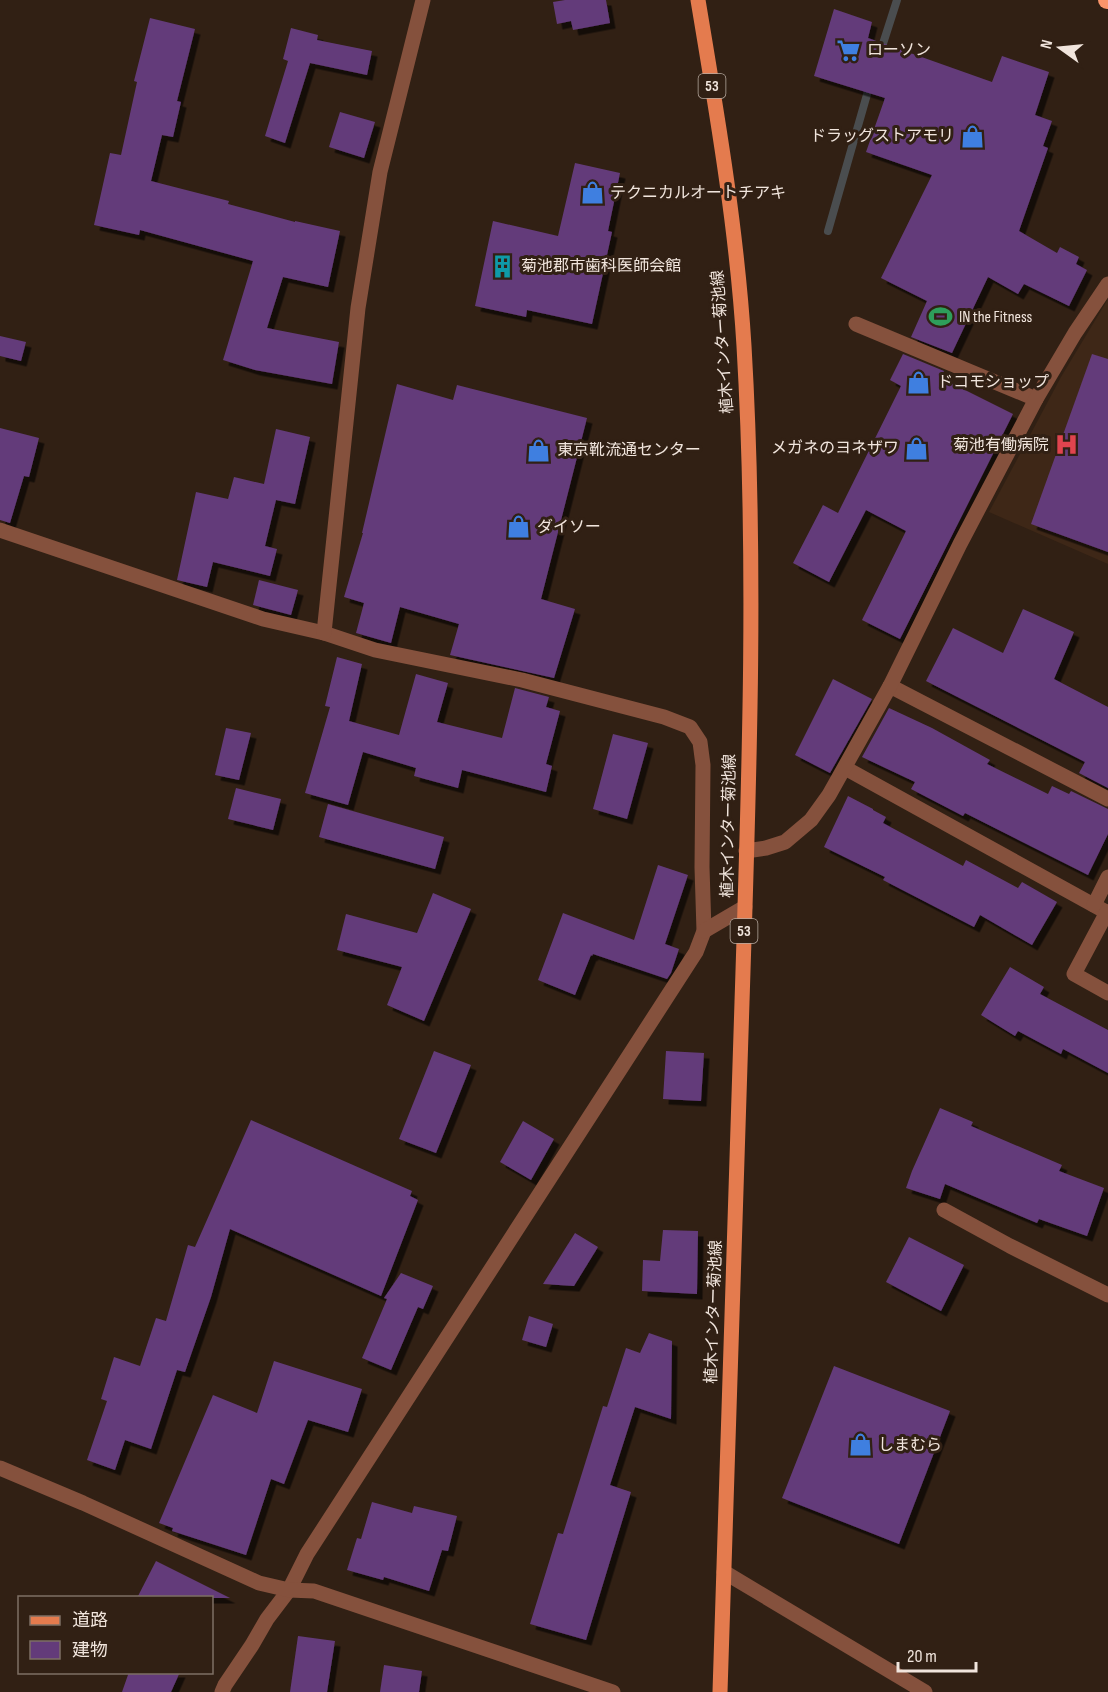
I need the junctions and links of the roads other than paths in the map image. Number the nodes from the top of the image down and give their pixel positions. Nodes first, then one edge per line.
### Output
1 (423, 0) edge
2 (698, 0) edge
3 (1108, 284) edge
4 (856, 324) dead end
5 (1036, 399) junction
6 (0, 530) edge
7 (324, 633) junction
8 (890, 686) junction
9 (844, 768) junction
10 (1108, 799) edge
11 (746, 852) junction
12 (1108, 878) edge
13 (745, 907) junction
14 (1103, 910) edge
15 (704, 931) junction
16 (1108, 993) edge
17 (944, 1210) dead end
18 (1108, 1295) edge
19 (0, 1468) edge
20 (724, 1572) junction
21 (290, 1590) junction
22 (222, 1692) edge
23 (613, 1692) edge
24 (720, 1692) edge
25 (924, 1692) edge

1 - 7 street
2 - 11 main road, 植木インター菊池線 / 53
3 - 5 street
4 - 5 street
5 - 8 street
6 - 7 street
7 - 15 street
8 - 9 street
8 - 10 street
9 - 11 street
9 - 14 street
11 - 13 main road, 植木インター菊池線 / 53
12 - 14 street
13 - 15 street
13 - 20 main road, 植木インター菊池線 / 53
14 - 16 street
15 - 21 street
17 - 18 street
19 - 21 street
20 - 24 main road, 植木インター菊池線 / 53
20 - 25 street
21 - 22 street
21 - 23 street

